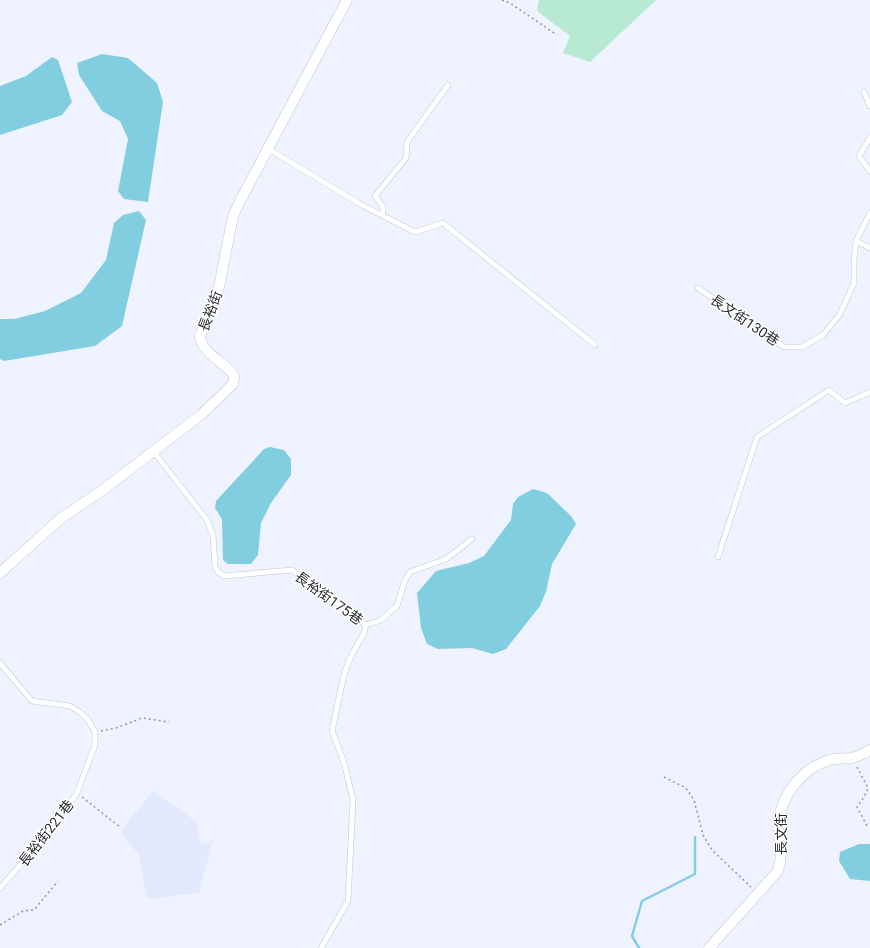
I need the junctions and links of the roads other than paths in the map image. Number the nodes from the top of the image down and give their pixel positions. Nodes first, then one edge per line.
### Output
1 (347, 0) edge
2 (448, 85) dead end
3 (864, 92) dead end
4 (870, 106) edge
5 (870, 138) edge
6 (267, 148) junction
7 (870, 171) edge
8 (870, 213) edge
9 (382, 216) junction
10 (856, 241) junction
11 (870, 248) edge
12 (698, 288) dead end
13 (595, 345) dead end
14 (870, 392) edge
15 (153, 451) junction
16 (472, 539) dead end
17 (718, 557) dead end
18 (0, 573) edge
19 (366, 625) junction
20 (0, 663) edge
21 (870, 750) edge
22 (0, 888) edge
23 (321, 948) edge
24 (709, 948) edge

1 - 6 street, 長裕街
2 - 9 lane
3 - 4 lane
5 - 7 lane
6 - 9 lane
6 - 15 street, 長裕街
8 - 10 lane, 長文街130巷
9 - 13 lane
10 - 11 lane
10 - 12 lane, 長文街130巷
14 - 17 lane
15 - 18 street, 長裕街
15 - 19 lane, 長裕街175巷
16 - 19 lane, 長裕街175巷
19 - 23 lane
20 - 22 lane, 長裕街221巷
21 - 24 street, 長文街

